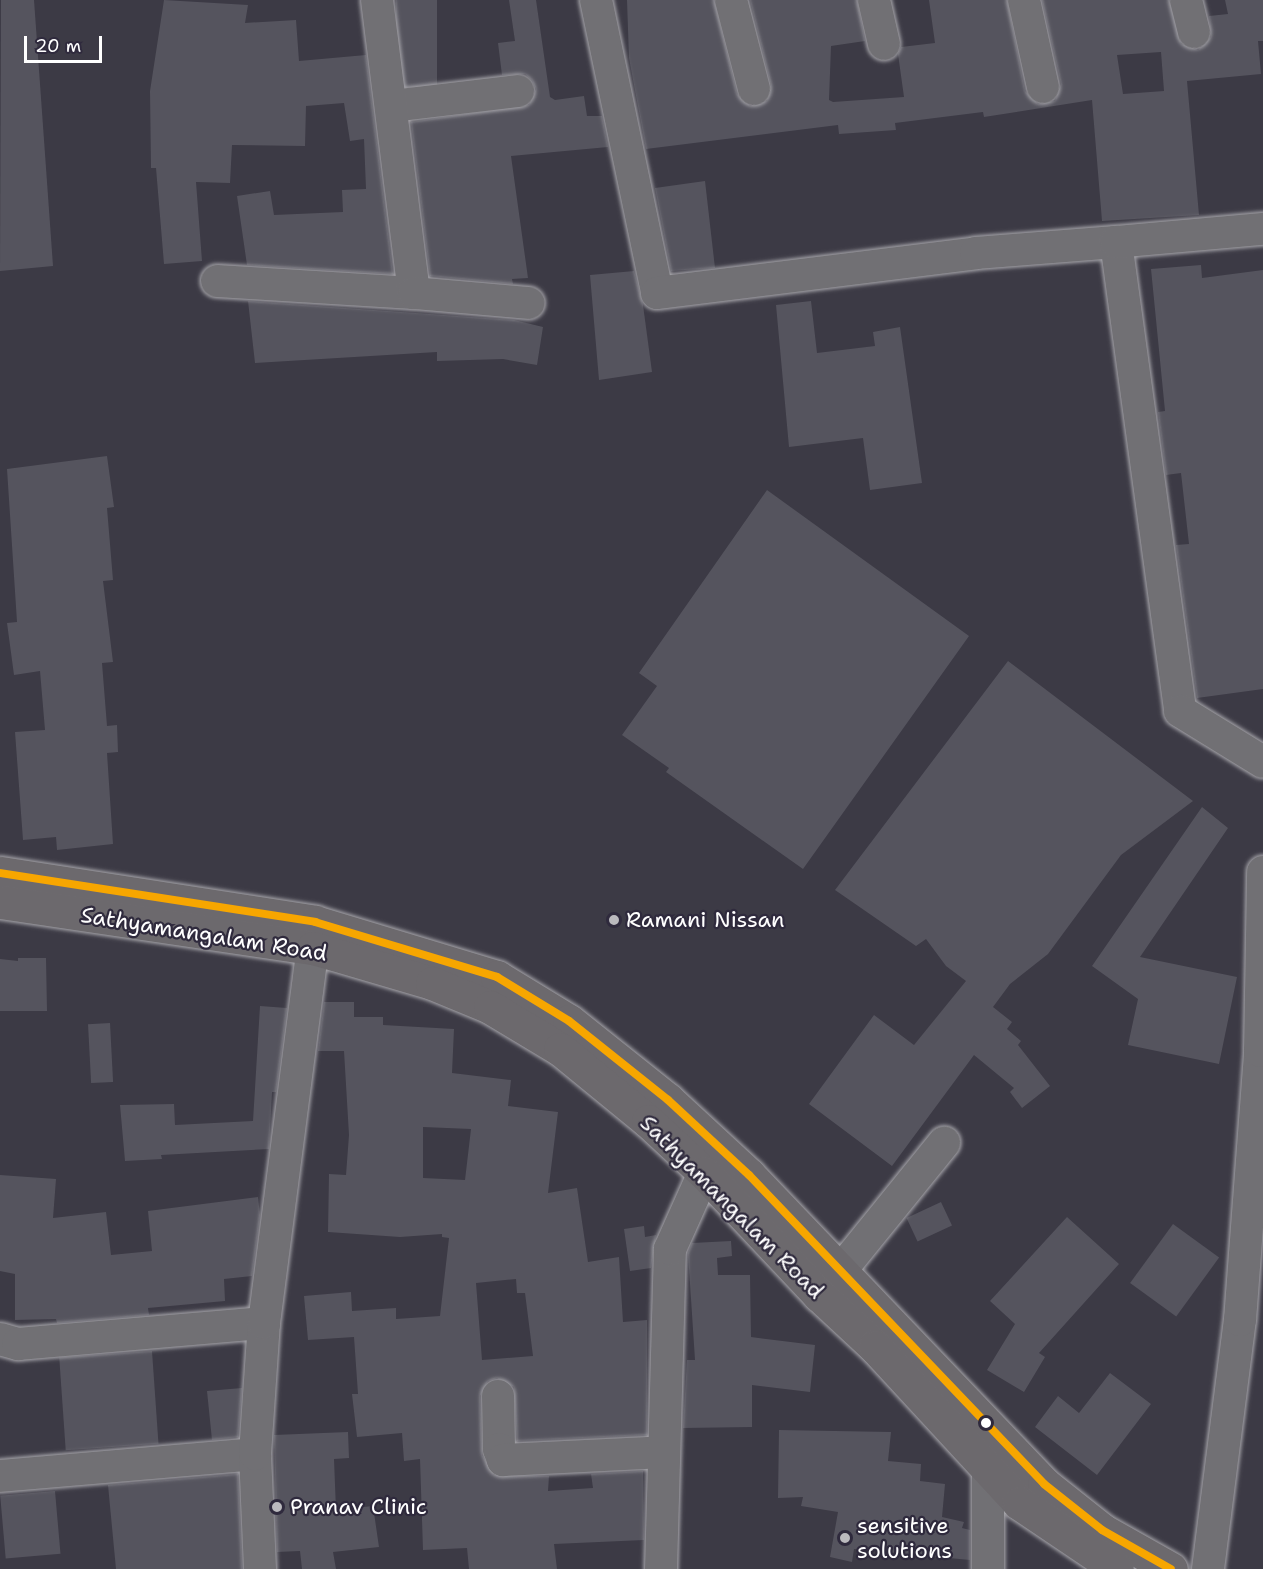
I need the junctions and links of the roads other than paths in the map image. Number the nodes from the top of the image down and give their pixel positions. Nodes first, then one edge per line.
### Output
1 (377, 0) edge
2 (596, 0) edge
3 (731, 0) edge
4 (874, 0) edge
5 (1024, 0) edge
6 (1186, 0) edge
7 (1194, 32) dead end
8 (884, 44) dead end
9 (1043, 87) dead end
10 (754, 89) dead end
11 (518, 91) dead end
12 (392, 106) junction
13 (1263, 228) edge
14 (1116, 242) junction
15 (217, 281) dead end
16 (414, 293) junction
17 (529, 303) dead end
18 (1263, 762) edge
19 (1263, 872) edge
20 (0, 873) edge
21 (0, 902) edge
22 (1263, 941) edge
23 (313, 948) junction
24 (944, 1143) dead end
25 (704, 1173) junction
26 (841, 1270) junction
27 (264, 1323) junction
28 (0, 1339) edge
29 (498, 1396) dead end
30 (664, 1452) junction
31 (255, 1454) junction
32 (988, 1471) junction
33 (0, 1476) edge
34 (261, 1569) edge
35 (661, 1569) edge
36 (988, 1569) edge
37 (1117, 1569) edge
38 (1172, 1569) edge
39 (1208, 1569) edge

1 - 12 street
2 - 14 street
3 - 10 street
4 - 8 street
5 - 9 street
6 - 7 street
11 - 12 street
12 - 16 street
13 - 14 street
14 - 18 street
15 - 16 street
16 - 17 street
19 - 22 street
20 - 26 highway
21 - 23 highway, Sathyamangalam Road
22 - 39 street
23 - 25 highway, Sathyamangalam Road
23 - 27 street
24 - 26 street
25 - 30 street
25 - 32 highway, Sathyamangalam Road
26 - 38 highway
27 - 28 street
27 - 31 street
29 - 30 street
30 - 35 street
31 - 33 street
31 - 34 street
32 - 36 street
32 - 37 highway, Sathyamangalam Road

